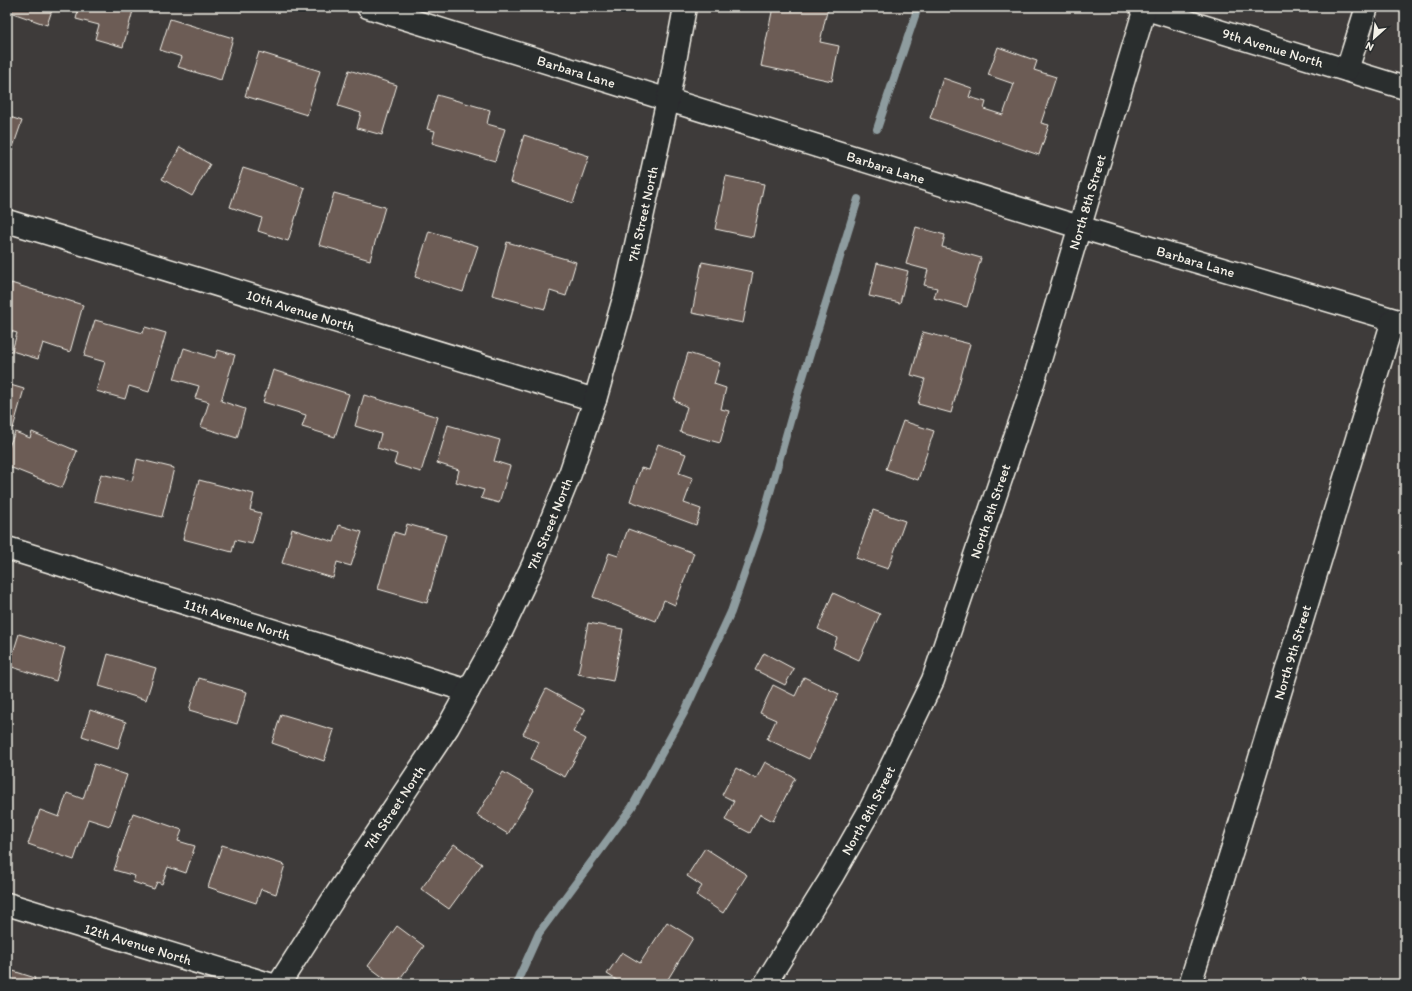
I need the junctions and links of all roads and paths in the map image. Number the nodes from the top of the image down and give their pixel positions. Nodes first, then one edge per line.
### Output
1 (368, 7) edge
2 (685, 7) edge
3 (1367, 7) edge
4 (1143, 8) edge
5 (1347, 70) junction
6 (1405, 88) edge
7 (668, 99) junction
8 (7, 221) edge
9 (1079, 228) junction
10 (1399, 321) edge
11 (595, 400) junction
12 (7, 548) edge
13 (468, 691) junction
14 (7, 904) edge
15 (269, 984) edge
16 (279, 984) edge
17 (765, 984) edge
18 (1190, 984) edge

1 - 7 street, Barbara Lane
2 - 7 street, 7th Street North
3 - 5 street
4 - 5 street, 9th Avenue North
4 - 9 street, North 8th Street
5 - 6 street, 9th Avenue North
7 - 9 street, Barbara Lane
7 - 11 street, 7th Street North
8 - 11 street, 10th Avenue North
9 - 10 street, Barbara Lane
9 - 17 street, North 8th Street
10 - 18 street, North 9th Street
11 - 13 street, 7th Street North
12 - 13 street, 11th Avenue North
13 - 16 street, 7th Street North
14 - 15 street, 12th Avenue North

